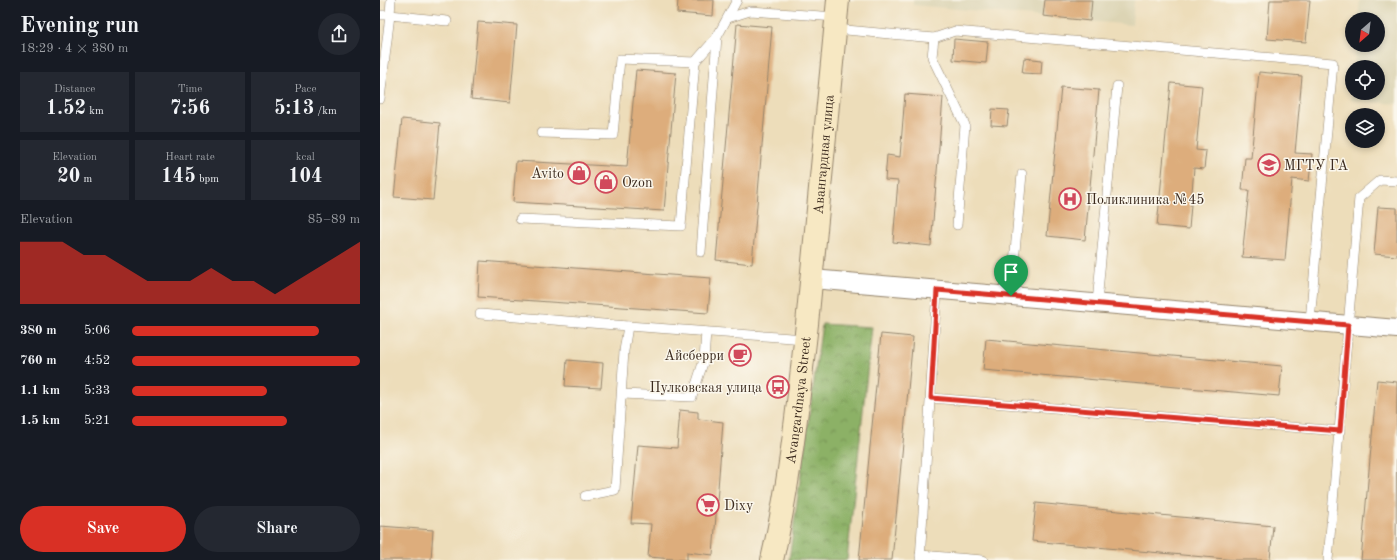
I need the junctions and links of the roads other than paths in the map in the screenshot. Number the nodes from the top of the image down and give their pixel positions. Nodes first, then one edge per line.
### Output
1 (391, 0) edge
2 (737, 0) edge
3 (380, 14) edge
4 (390, 15) junction
5 (836, 15) edge
6 (728, 18) junction
7 (446, 21) dead end
8 (717, 37) junction
9 (934, 38) junction
10 (695, 62) junction
11 (1117, 86) dead end
12 (380, 99) edge
13 (541, 132) dead end
14 (1022, 174) dead end
15 (1397, 181) edge
16 (520, 219) dead end
17 (957, 225) dead end
18 (701, 252) dead end
19 (812, 279) junction
20 (937, 290) junction
21 (1011, 296) junction
22 (1097, 303) junction
23 (480, 314) dead end
24 (1310, 321) junction
25 (1348, 325) junction
26 (628, 326) junction
27 (1397, 329) edge
28 (706, 332) junction
29 (805, 339) junction
30 (622, 394) junction
31 (931, 398) junction
32 (1340, 431) junction
33 (585, 496) dead end
34 (920, 558) edge
35 (772, 560) edge
36 (983, 560) edge
37 (1328, 560) edge

1 - 4 lane
2 - 6 lane
3 - 4 lane
4 - 7 lane
4 - 12 lane
5 - 6 lane
5 - 9 lane
5 - 19 main road, Авангардная улица
6 - 8 lane
8 - 10 lane
8 - 18 lane
9 - 17 lane
9 - 24 lane
10 - 13 lane
10 - 16 lane
11 - 22 lane
14 - 21 lane
15 - 25 lane
19 - 20 street
19 - 29 main road, Avangardnaya Street
20 - 21 street
20 - 31 lane
21 - 22 street
22 - 24 street
23 - 26 lane
24 - 25 street
25 - 27 street
25 - 32 lane
26 - 28 lane
26 - 30 lane
28 - 29 lane
28 - 30 lane
29 - 35 main road, Avangardnaya Street
30 - 33 lane
31 - 32 lane
31 - 34 lane
32 - 37 lane
34 - 36 lane

